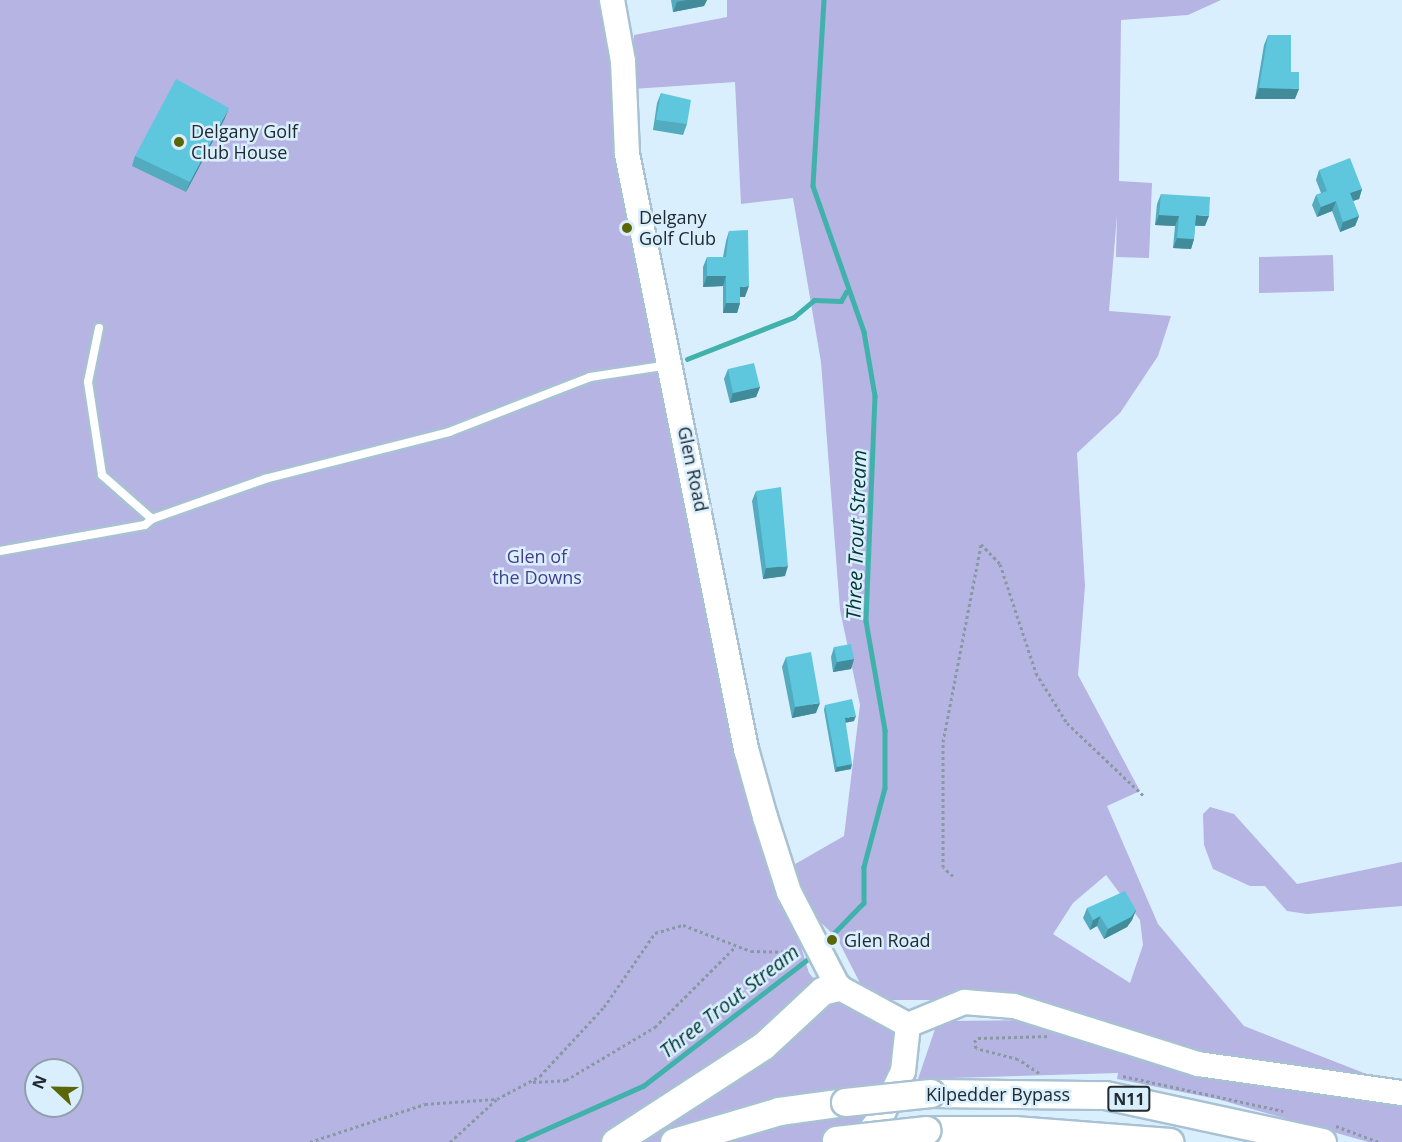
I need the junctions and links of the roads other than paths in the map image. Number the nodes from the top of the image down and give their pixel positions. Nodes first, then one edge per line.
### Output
1 (612, 0) edge
2 (99, 328) dead end
3 (672, 365) junction
4 (152, 519) junction
5 (0, 551) edge
6 (838, 987) junction
7 (908, 1025) junction
8 (1402, 1093) edge
9 (1327, 1133) edge
10 (840, 1141) edge
11 (615, 1142) edge
12 (674, 1142) edge
13 (1170, 1142) edge

1 - 3 main road, Glen Road
2 - 4 lane
3 - 4 lane
3 - 6 main road, Glen Road
4 - 5 lane
6 - 7 main road
6 - 11 highway
7 - 8 main road
7 - 10 main road
9 - 12 highway, Kilpedder Bypass / N11, bridge
10 - 13 highway, Kilpedder Bypass / N11, bridge

